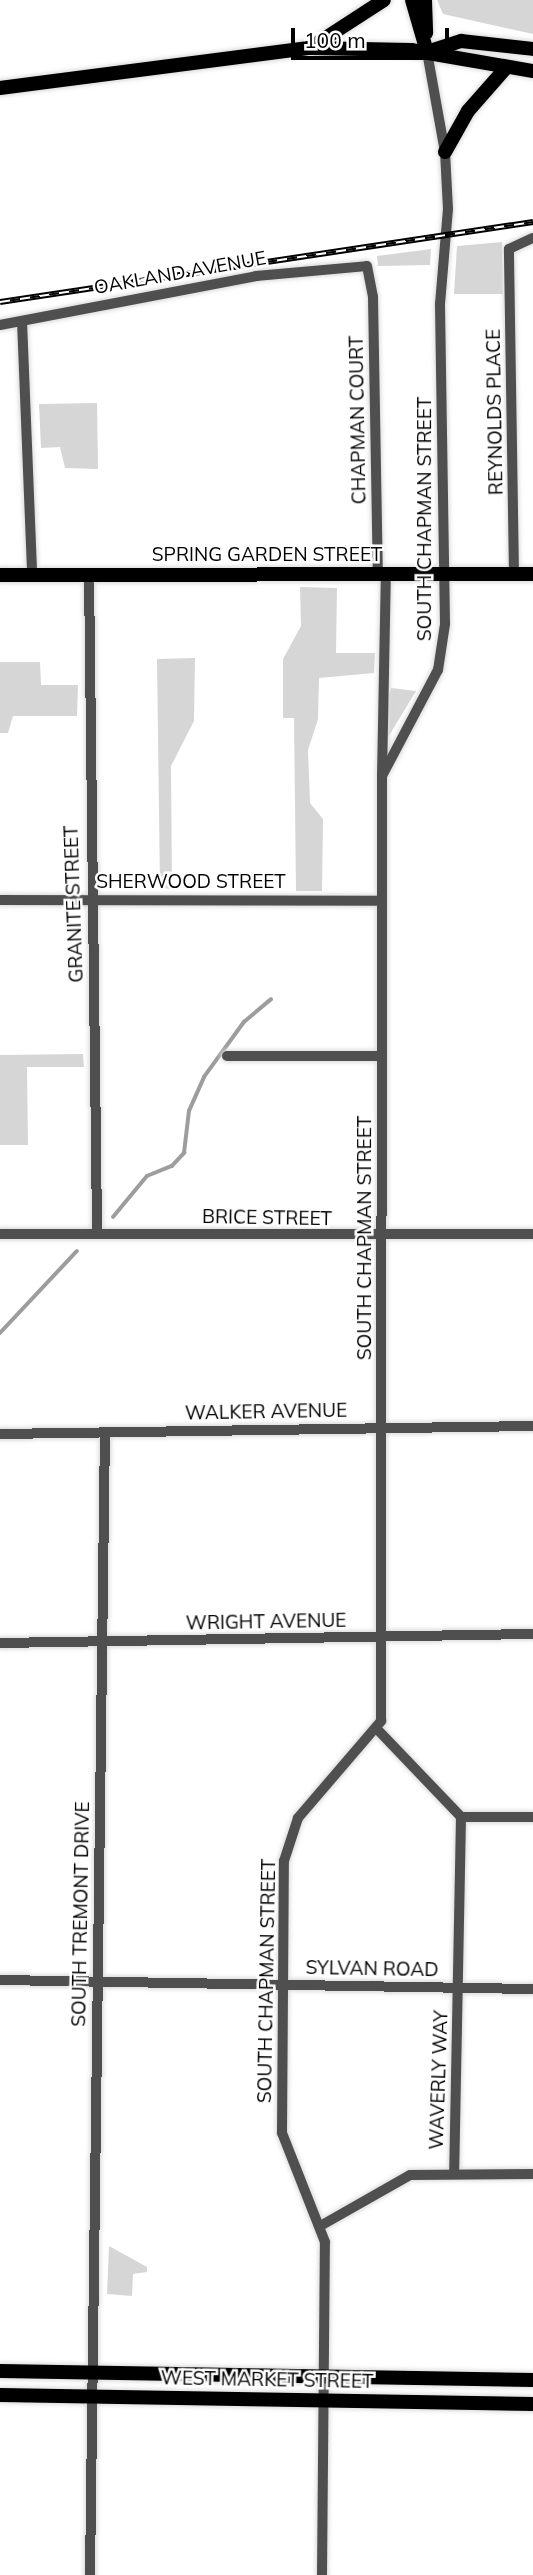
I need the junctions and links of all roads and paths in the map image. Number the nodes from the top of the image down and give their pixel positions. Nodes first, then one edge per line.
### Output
1 (384, 0) edge
2 (412, 0) edge
3 (425, 0) edge
4 (310, 48) junction
5 (533, 49) edge
6 (426, 52) junction
7 (505, 69) junction
8 (533, 71) edge
9 (0, 88) edge
10 (445, 152) junction
11 (533, 238) edge
12 (367, 266) joint
13 (23, 321) junction
14 (0, 325) edge
15 (89, 574) junction
16 (382, 574) junction
17 (445, 574) junction
18 (514, 574) junction
19 (533, 574) edge
20 (0, 575) edge
21 (32, 575) junction
22 (382, 776) junction
23 (91, 898) junction
24 (0, 900) edge
25 (382, 901) junction
26 (227, 1056) dead end
27 (382, 1056) junction
28 (97, 1233) junction
29 (0, 1234) edge
30 (533, 1234) edge
31 (381, 1237) junction
32 (533, 1426) edge
33 (379, 1429) junction
34 (105, 1432) junction
35 (0, 1434) edge
36 (533, 1634) edge
37 (380, 1638) junction
38 (102, 1642) junction
39 (0, 1643) edge
40 (377, 1729) junction
41 (461, 1817) junction
42 (533, 1817) edge
43 (0, 1980) edge
44 (97, 1981) junction
45 (281, 1985) junction
46 (459, 1987) junction
47 (533, 1989) edge
48 (454, 2171) junction
49 (533, 2174) edge
50 (322, 2225) junction
51 (0, 2371) edge
52 (92, 2373) junction
53 (325, 2377) junction
54 (533, 2379) edge
55 (0, 2395) edge
56 (91, 2397) junction
57 (325, 2400) junction
58 (533, 2404) edge
59 (90, 2575) edge
60 (322, 2575) edge

1 - 4 main road
2 - 6 main road
3 - 6 main road
4 - 6 main road
4 - 9 main road
5 - 6 main road
6 - 7 main road
6 - 10 street, SOUTH CHAPMAN STREET
7 - 8 main road
7 - 10 main road
10 - 17 street, SOUTH CHAPMAN STREET
11 - 18 street, REYNOLDS PLACE
12 - 13 street, OAKLAND AVENUE
12 - 16 street, CHAPMAN COURT
13 - 14 street, OAKLAND AVENUE
13 - 21 street
15 - 16 main road, SPRING GARDEN STREET
15 - 21 main road, SPRING GARDEN STREET
15 - 23 street, GRANITE STREET
16 - 17 main road, SPRING GARDEN STREET
16 - 22 street, CHAPMAN COURT
17 - 18 main road, SPRING GARDEN STREET
17 - 22 street, SOUTH CHAPMAN STREET
18 - 19 main road, SPRING GARDEN STREET
20 - 21 main road, SPRING GARDEN STREET
22 - 25 street, SOUTH CHAPMAN STREET
23 - 24 street, SHERWOOD STREET
23 - 25 street, SHERWOOD STREET
23 - 28 street, GRANITE STREET
25 - 27 street, SOUTH CHAPMAN STREET
26 - 27 street
27 - 31 street, SOUTH CHAPMAN STREET
28 - 29 street, BRICE STREET
28 - 31 street, BRICE STREET
30 - 31 street, BRICE STREET
31 - 33 street, SOUTH CHAPMAN STREET
32 - 33 street, WALKER AVENUE
33 - 34 street, WALKER AVENUE
33 - 37 street, SOUTH CHAPMAN STREET
34 - 35 street, WALKER AVENUE
34 - 38 street, SOUTH TREMONT DRIVE
36 - 37 street, WRIGHT AVENUE
37 - 38 street, WRIGHT AVENUE
37 - 40 street, SOUTH CHAPMAN STREET
38 - 39 street, WRIGHT AVENUE
38 - 44 street, SOUTH TREMONT DRIVE
40 - 41 street
40 - 45 street, SOUTH CHAPMAN STREET
41 - 42 street
41 - 46 street, WAVERLY WAY
43 - 44 street, SYLVAN ROAD
44 - 45 street, SYLVAN ROAD
44 - 52 street, SOUTH TREMONT DRIVE
45 - 46 street, SYLVAN ROAD
45 - 50 street, SOUTH CHAPMAN STREET
46 - 47 street, SYLVAN ROAD
46 - 48 street, WAVERLY WAY
48 - 49 street
48 - 50 street
50 - 53 street, SOUTH CHAPMAN STREET
51 - 52 main road, WEST MARKET STREET
52 - 53 main road, WEST MARKET STREET
52 - 56 street, SOUTH TREMONT DRIVE
53 - 54 main road, WEST MARKET STREET
53 - 57 street, SOUTH CHAPMAN STREET
55 - 56 main road, WEST MARKET STREET
56 - 57 main road, WEST MARKET STREET
56 - 59 street, SOUTH TREMONT DRIVE
57 - 58 main road, WEST MARKET STREET
57 - 60 street, SOUTH CHAPMAN STREET

